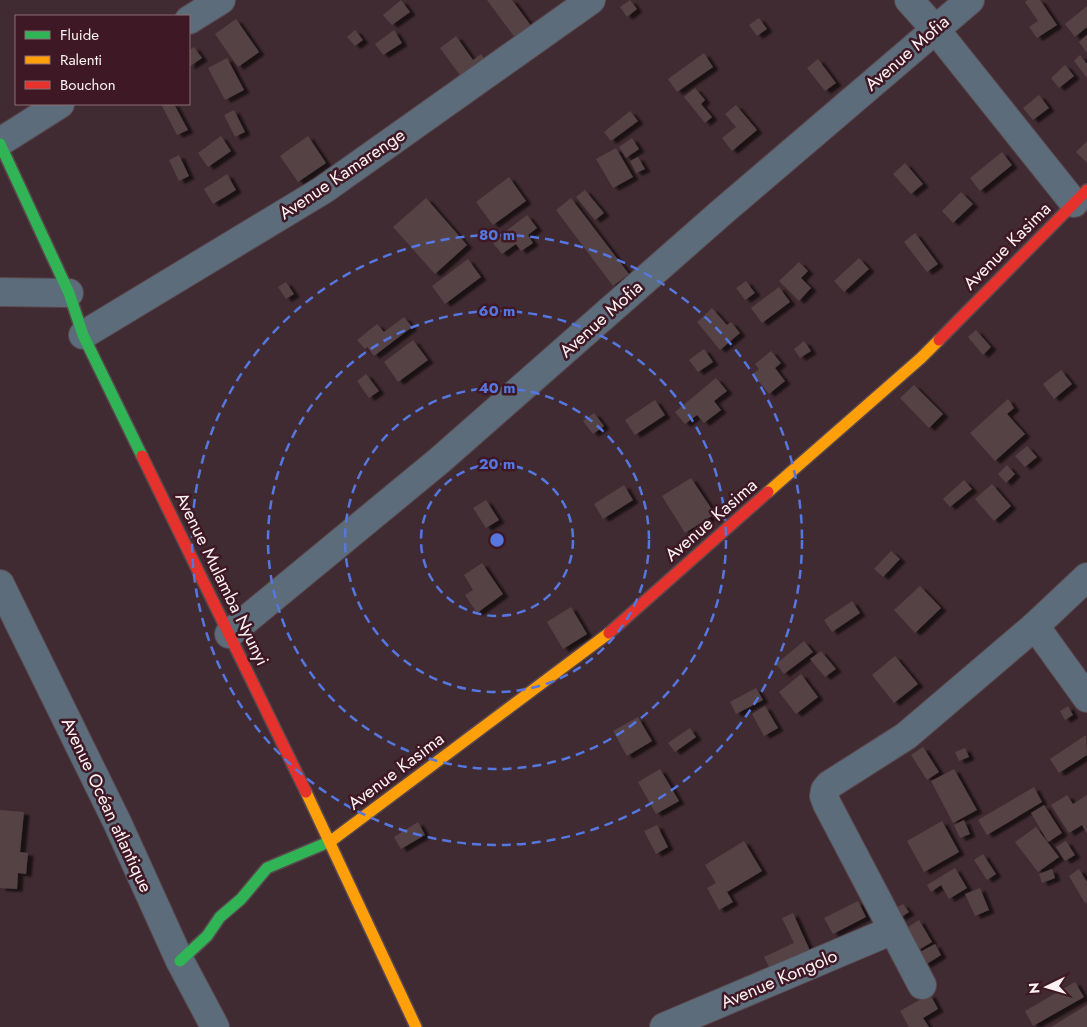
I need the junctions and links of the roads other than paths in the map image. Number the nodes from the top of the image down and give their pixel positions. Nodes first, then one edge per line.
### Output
1 (221, 0) edge
2 (591, 0) edge
3 (909, 0) edge
4 (970, 0) edge
5 (190, 19) edge
6 (935, 29) junction
7 (58, 105) edge
8 (0, 143) edge
9 (1081, 197) edge
10 (0, 292) edge
11 (69, 293) junction
12 (83, 335) junction
13 (1087, 577) edge
14 (0, 584) edge
15 (1035, 626) junction
16 (229, 634) junction
17 (1087, 698) edge
18 (330, 842) junction
19 (893, 930) junction
20 (180, 961) junction
21 (922, 984) dead end
22 (215, 1027) edge
23 (416, 1027) edge
24 (664, 1027) edge

1 - 5 street
2 - 12 street, Avenue Kamarenge
3 - 6 street
4 - 6 street, Avenue Mofia
6 - 9 street
6 - 16 street, Avenue Mofia
7 - 8 street
8 - 11 street, Avenue Mulamba Nyunyi
9 - 18 street, Avenue Kasima
10 - 11 street
11 - 12 street, Avenue Mulamba Nyunyi
12 - 16 street, Avenue Mulamba Nyunyi
13 - 15 street
14 - 20 street, Avenue Océan atlantique
15 - 17 street
15 - 19 street
16 - 18 street, Avenue Mulamba Nyunyi
18 - 20 street, Avenue Kasima
18 - 23 street, Avenue Mulamba Nyunyi
19 - 21 street
19 - 24 street, Avenue Kongolo
20 - 22 street, Avenue Océan atlantique

